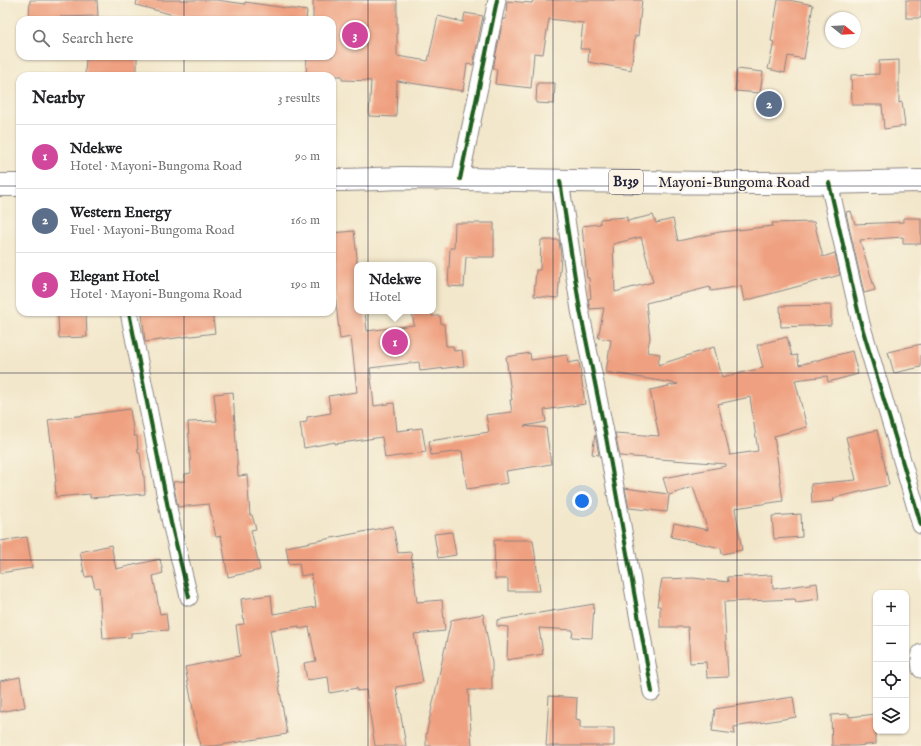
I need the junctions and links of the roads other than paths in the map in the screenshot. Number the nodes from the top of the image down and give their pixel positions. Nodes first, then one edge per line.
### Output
1 (497, 0) edge
2 (460, 179) junction
3 (336, 180) edge
4 (560, 181) junction
5 (921, 181) edge
6 (829, 183) junction
7 (0, 185) edge
8 (16, 185) edge
9 (130, 316) edge
10 (921, 525) edge
11 (189, 597) dead end
12 (921, 654) edge
13 (921, 669) edge
14 (652, 692) dead end

1 - 2 street
2 - 3 main road, Mayoni-Bungoma Road / B139
2 - 4 main road, Mayoni-Bungoma Road / B139
4 - 6 main road, Mayoni-Bungoma Road / B139
4 - 14 street
5 - 6 main road, Mayoni-Bungoma Road / B139
6 - 10 street
7 - 8 main road
9 - 11 street
12 - 13 street

